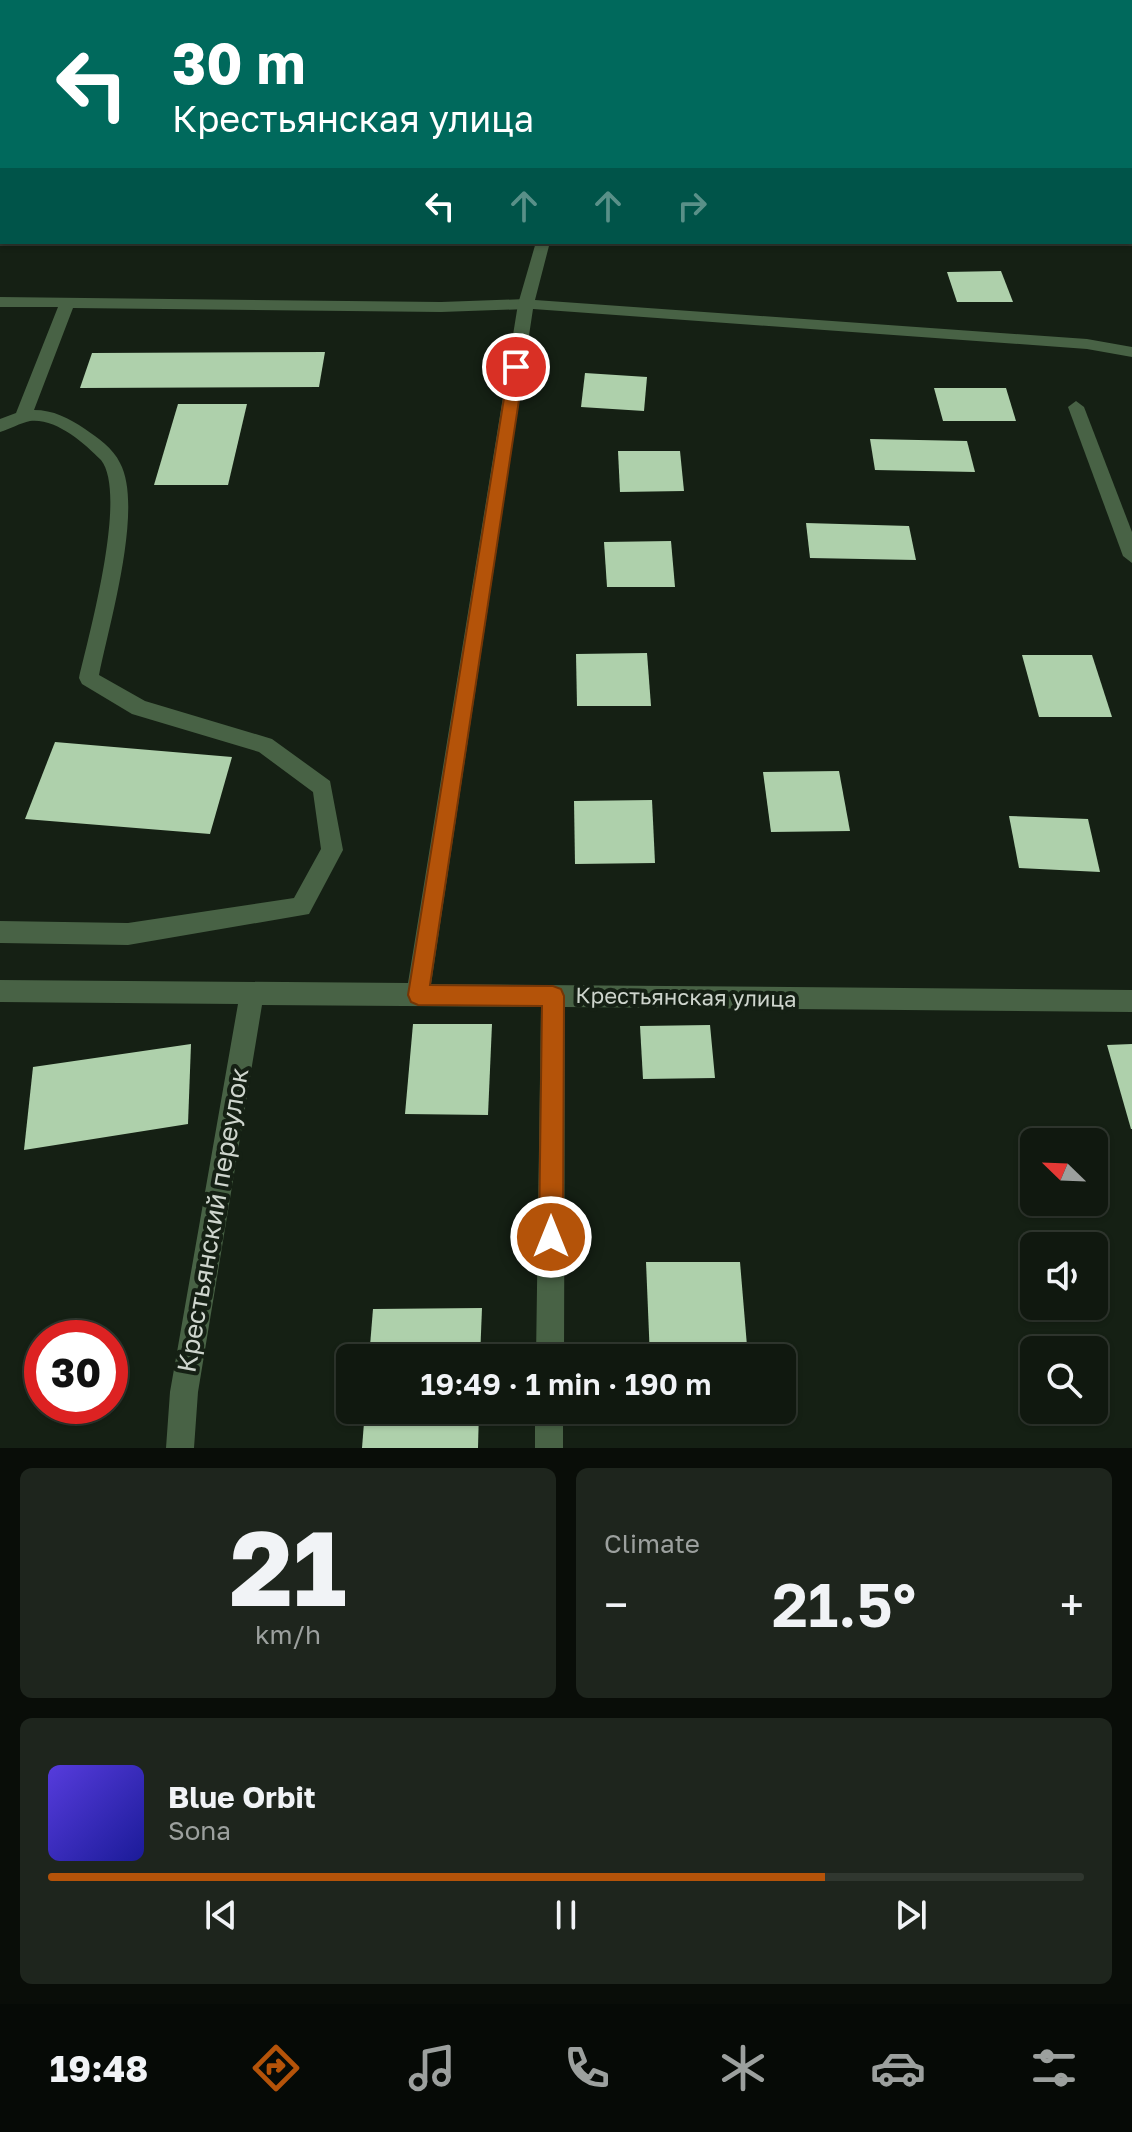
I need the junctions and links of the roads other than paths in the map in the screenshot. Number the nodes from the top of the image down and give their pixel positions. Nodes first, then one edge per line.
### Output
1 (542, 244) edge
2 (0, 302) edge
3 (67, 303) junction
4 (526, 304) junction
5 (1132, 352) edge
6 (1076, 407) dead end
7 (24, 415) junction
8 (0, 426) edge
9 (1132, 556) edge
10 (0, 932) edge
11 (0, 991) edge
12 (252, 993) junction
13 (418, 995) junction
14 (553, 996) junction
15 (1132, 1001) edge
16 (550, 1344) edge
17 (549, 1424) edge
18 (180, 1448) edge
19 (549, 1448) edge

1 - 4 street
2 - 3 street
3 - 4 street
3 - 7 street
4 - 5 street
4 - 13 street
6 - 9 street
7 - 8 street
7 - 10 street
11 - 12 street, Крестьянская улица
12 - 13 street, Крестьянская улица
12 - 18 street, Крестьянский переулок
13 - 14 street, Крестьянская улица
14 - 15 street, Крестьянская улица
14 - 16 street
17 - 19 street

